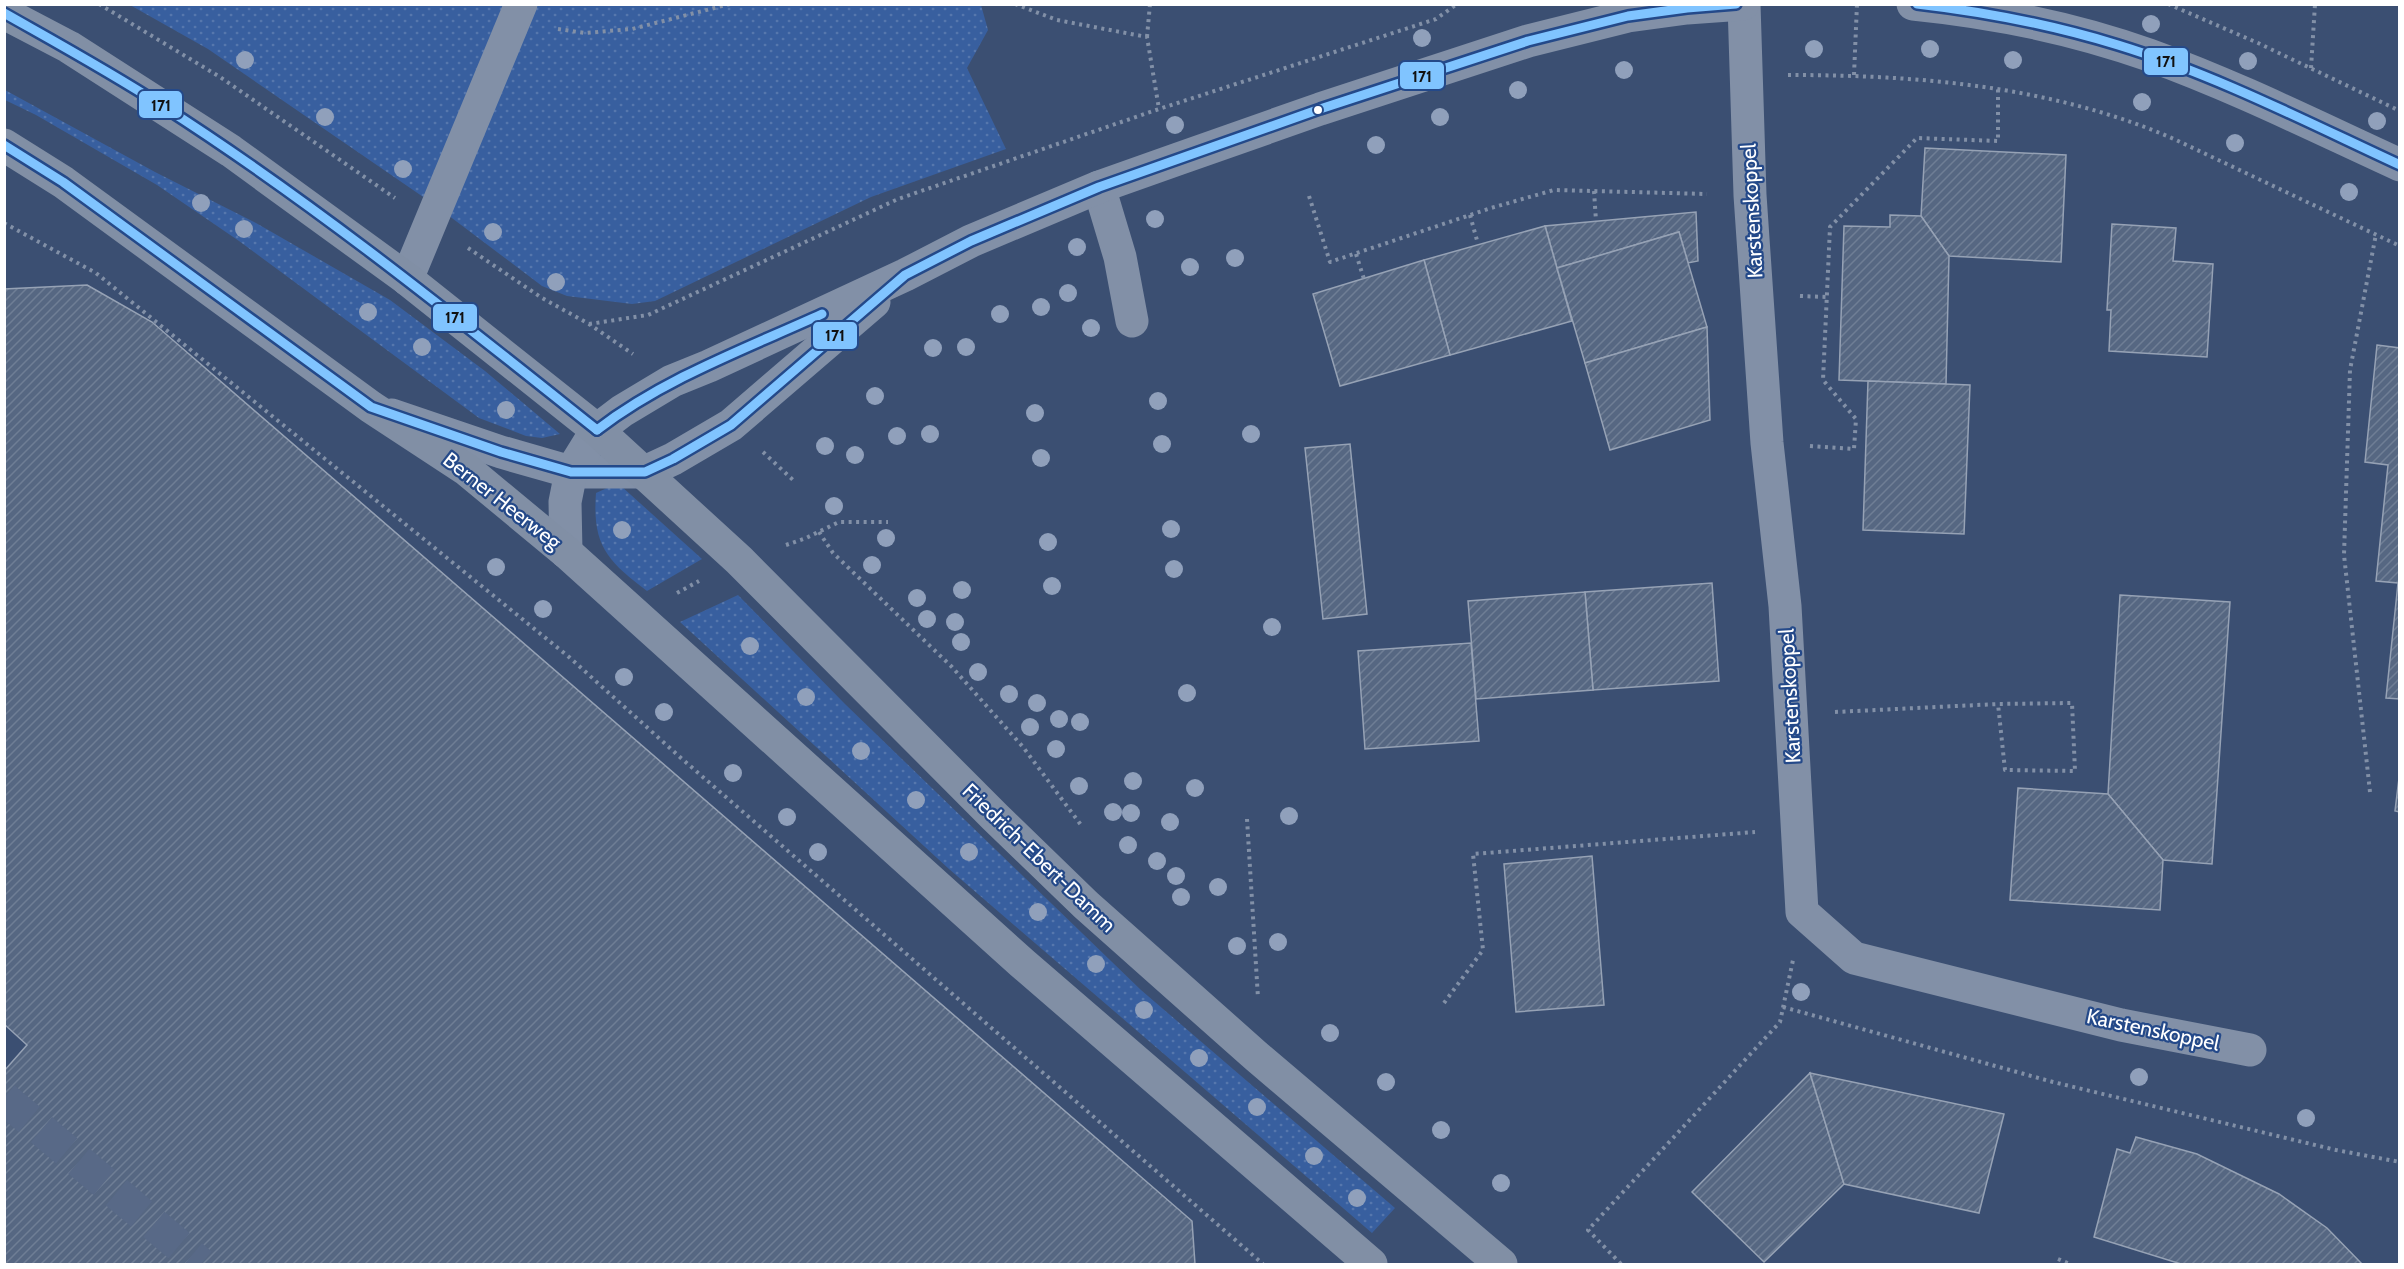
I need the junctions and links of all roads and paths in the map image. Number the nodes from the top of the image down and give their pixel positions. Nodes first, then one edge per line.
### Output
1 (99, 4) edge
2 (730, 4) edge
3 (1015, 4) edge
4 (1150, 4) edge
5 (1457, 4) edge
6 (1743, 4) edge
7 (1857, 4) edge
8 (1913, 4) edge
9 (2168, 4) edge
10 (2315, 4) edge
11 (1687, 7) edge
12 (518, 11) edge
13 (4, 13) edge
14 (1147, 37) junction
15 (2311, 68) junction
16 (1784, 75) dead end
17 (1854, 75) junction
18 (1998, 88) junction
19 (1159, 109) junction
20 (2400, 111) edge
21 (4, 146) edge
22 (2400, 165) edge
23 (1099, 187) junction
24 (1594, 191) junction
25 (1750, 195) junction
26 (1309, 196) dead end
27 (1470, 215) junction
28 (1596, 221) dead end
29 (431, 222) junction
30 (4, 223) edge
31 (2376, 234) junction
32 (1478, 244) dead end
33 (2400, 246) edge
34 (1356, 254) junction
35 (905, 275) junction
36 (407, 279) junction
37 (1364, 279) dead end
38 (1132, 321) dead end
39 (589, 324) junction
40 (606, 335) dead end
41 (371, 407) junction
42 (597, 430) junction
43 (1767, 443) junction
44 (571, 472) junction
45 (645, 472) junction
46 (888, 522) dead end
47 (819, 532) junction
48 (566, 552) junction
49 (739, 560) junction
50 (635, 615) junction
51 (1998, 704) junction
52 (1791, 714) junction
53 (2370, 792) dead end
54 (1247, 819) dead end
55 (1081, 825) dead end
56 (1798, 829) junction
57 (1802, 912) junction
58 (1444, 1003) dead end
59 (1783, 1007) junction
60 (2250, 1050) dead end
61 (1256, 1056) junction
62 (2400, 1162) edge
63 (2058, 1259) dead end
64 (1495, 1263) edge
65 (1263, 1264) edge
66 (1371, 1264) edge
67 (1621, 1264) edge
68 (2070, 1264) edge

1 - 29 path
2 - 12 path
3 - 14 path
4 - 14 path
5 - 19 path
6 - 11 street, Berner Heerweg
6 - 25 street, Karstenskoppel
7 - 17 path
8 - 22 street
9 - 15 path
10 - 15 path
11 - 23 street, Berner Heerweg
12 - 29 street
13 - 36 main road
14 - 19 path
15 - 20 path
16 - 17 path
17 - 18 path
18 - 31 path
18 - 43 path
19 - 39 path
21 - 41 main road, Berner Heerweg
23 - 35 street, Berner Heerweg
23 - 38 street
24 - 25 path
24 - 27 path
24 - 28 path
25 - 43 street, Karstenskoppel
26 - 34 path
27 - 32 path
27 - 34 path
29 - 36 street
29 - 39 path
30 - 65 path
31 - 33 path
31 - 53 path
34 - 37 path
35 - 42 street, Berner Heerweg
35 - 45 street, Berner Heerweg
36 - 42 main road
39 - 40 path
41 - 44 street, Berner Heerweg
41 - 48 main road, Berner Heerweg
42 - 44 street, Berner Heerweg
42 - 45 main road, Friedrich-Ebert-Damm
43 - 52 street, Karstenskoppel
44 - 45 street, Berner Heerweg
44 - 48 street, Berner Heerweg
45 - 49 main road, Friedrich-Ebert-Damm
46 - 47 path
47 - 49 path
47 - 55 path
48 - 50 main road
49 - 50 path
49 - 61 main road, Friedrich-Ebert-Damm
50 - 66 main road
51 - 51 path
51 - 52 path
52 - 56 street, Karstenskoppel
54 - 61 path
56 - 57 street, Karstenskoppel
56 - 58 path
57 - 59 path
57 - 60 street, Karstenskoppel
59 - 62 path
59 - 67 path
61 - 64 main road, Friedrich-Ebert-Damm
63 - 68 path

